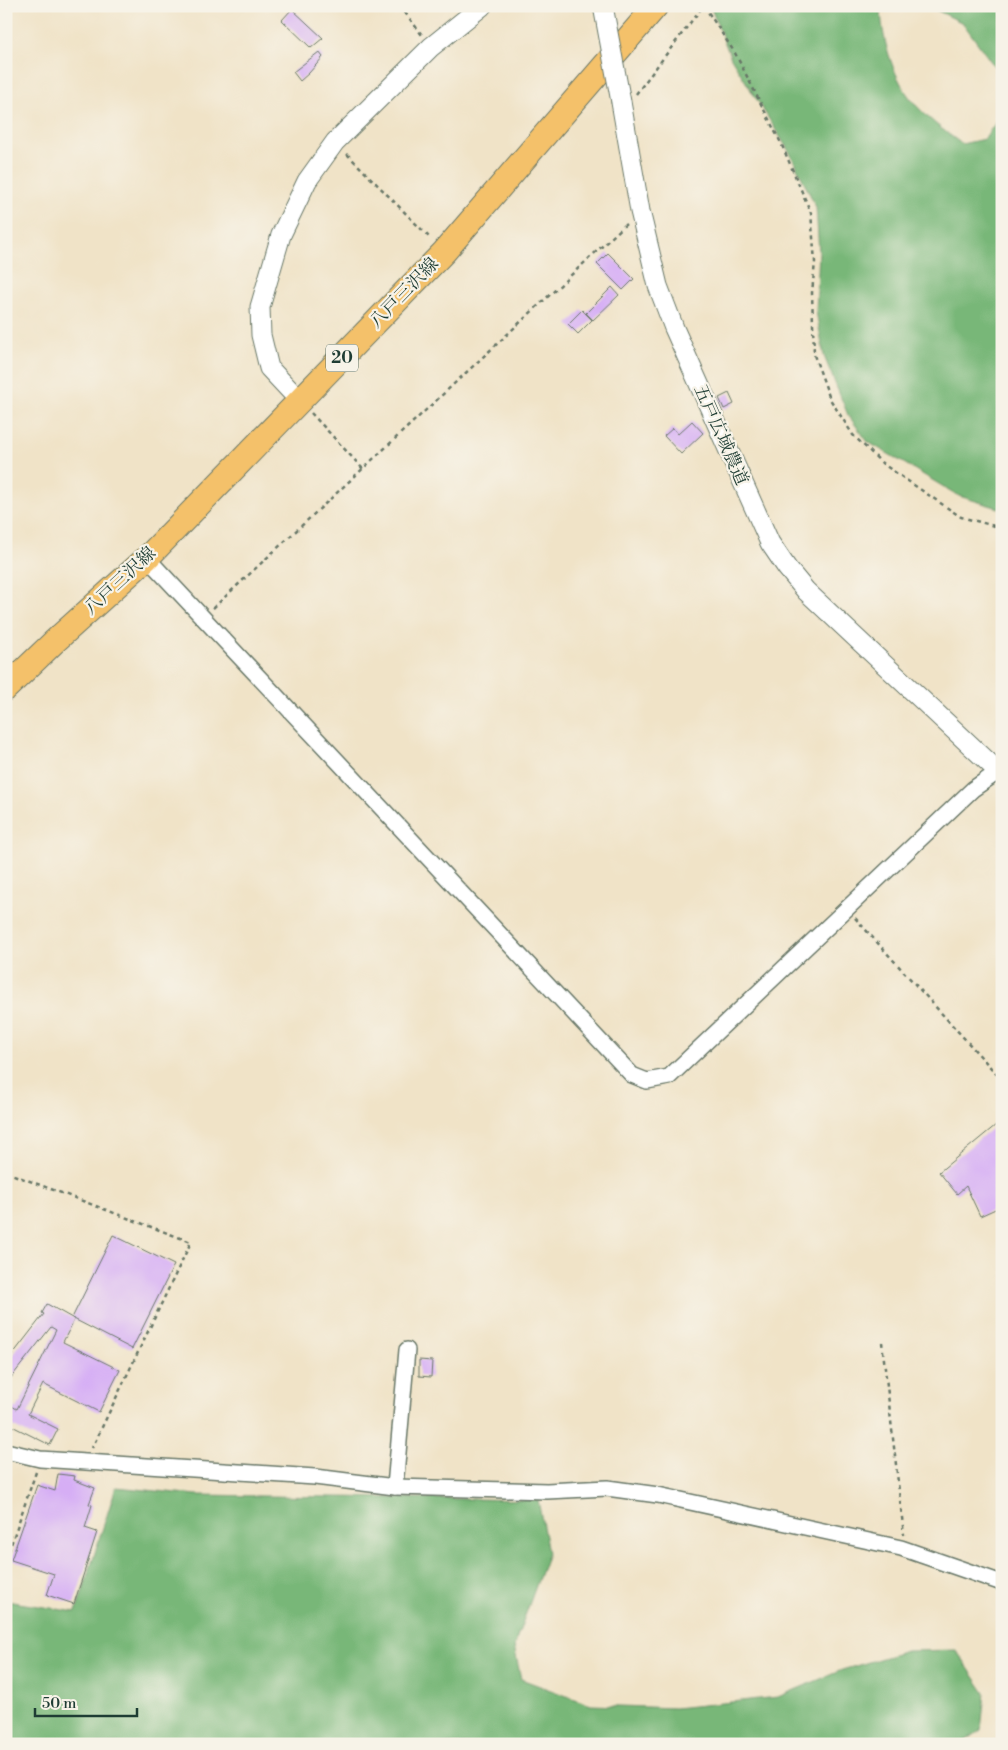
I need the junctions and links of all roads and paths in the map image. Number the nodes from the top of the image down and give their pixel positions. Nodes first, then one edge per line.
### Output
1 (400, 6) edge
2 (482, 6) edge
3 (603, 6) edge
4 (656, 6) edge
5 (704, 6) edge
6 (431, 47) junction
7 (622, 107) junction
8 (335, 142) junction
9 (640, 211) junction
10 (444, 252) junction
11 (300, 401) junction
12 (363, 469) junction
13 (1002, 528) edge
14 (147, 558) junction
15 (203, 618) junction
16 (6, 688) edge
17 (1000, 772) edge
18 (846, 908) junction
19 (1002, 1080) edge
20 (6, 1172) edge
21 (882, 1342) dead end
22 (407, 1350) dead end
23 (6, 1451) edge
24 (40, 1459) junction
25 (84, 1462) junction
26 (395, 1487) junction
27 (901, 1548) junction
28 (6, 1559) edge
29 (1002, 1583) edge

1 - 6 path
2 - 6 street
3 - 7 street, 五戸広域農道, bridge
4 - 10 main road, 八戸三沢線 / 20
5 - 7 path
5 - 13 path
6 - 8 street
7 - 9 street, 五戸広域農道
8 - 10 path
8 - 11 street
9 - 12 path
9 - 17 street, 五戸広域農道
10 - 11 main road, 八戸三沢線 / 20
11 - 12 path
11 - 14 main road, 八戸三沢線 / 20
12 - 15 path
14 - 15 street
14 - 16 main road, 八戸三沢線 / 20
15 - 18 street
17 - 18 street
18 - 19 path
20 - 25 path
21 - 27 path
22 - 26 street
23 - 24 street
24 - 25 street
24 - 28 path
25 - 26 street
26 - 27 street
27 - 29 street

